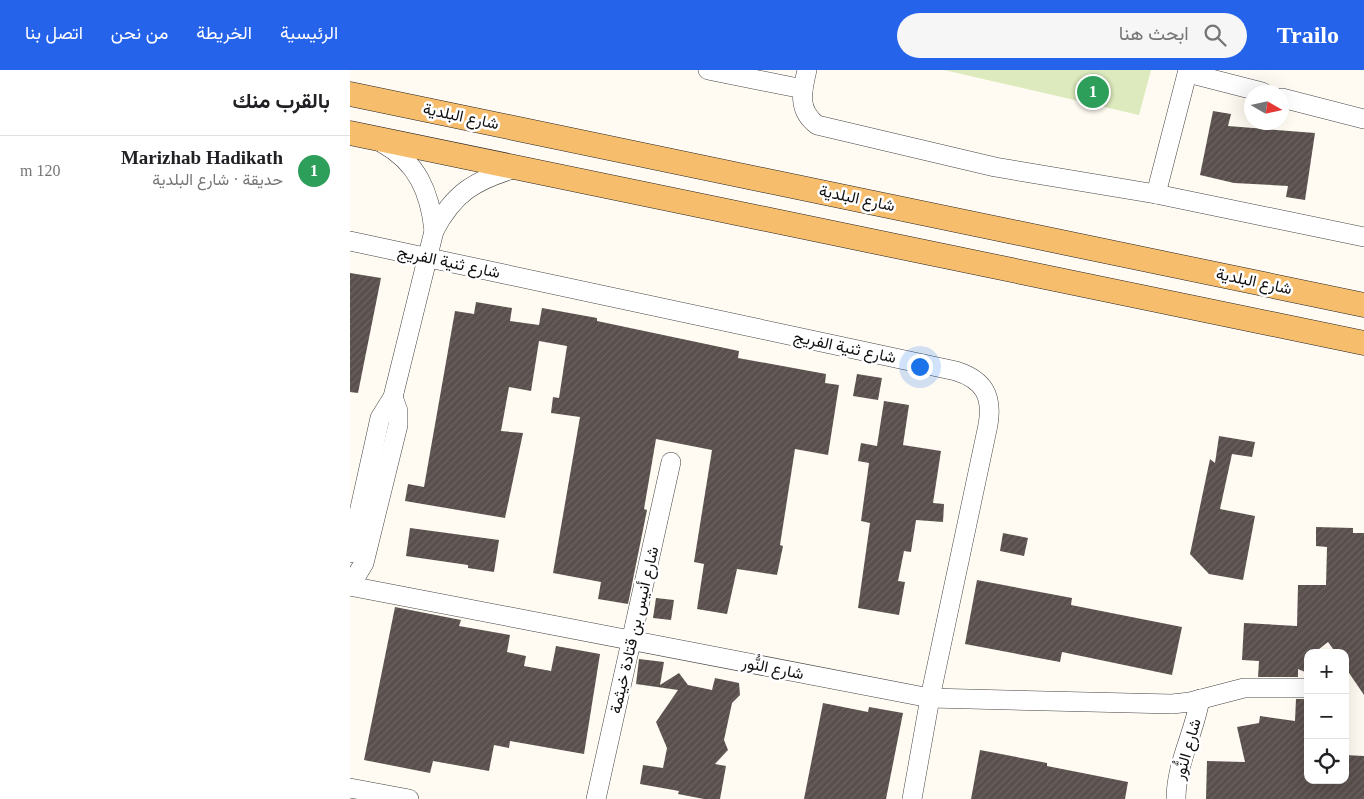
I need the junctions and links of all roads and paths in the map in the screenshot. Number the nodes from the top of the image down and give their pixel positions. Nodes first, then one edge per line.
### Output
1 (708, 70) edge
2 (807, 70) edge
3 (1188, 71) edge
4 (1244, 87) edge
5 (803, 89) junction
6 (350, 94) edge
7 (1289, 100) edge
8 (1364, 119) edge
9 (350, 133) edge
10 (374, 138) junction
11 (516, 168) junction
12 (1156, 194) junction
13 (434, 231) junction
14 (1364, 237) edge
15 (350, 240) edge
16 (427, 257) junction
17 (1364, 305) edge
18 (1364, 343) edge
19 (393, 397) junction
20 (671, 462) dead end
21 (350, 553) edge
22 (350, 586) edge
23 (632, 642) junction
24 (1304, 688) edge
25 (930, 698) junction
26 (1200, 699) junction
27 (350, 788) edge
28 (409, 799) edge
29 (596, 799) edge
30 (912, 799) edge
31 (1176, 799) edge

1 - 5 street
2 - 5 street
3 - 4 street
3 - 12 street
5 - 12 street
6 - 17 main road, شارع البلدية
7 - 8 street
9 - 10 main road
10 - 11 main road
10 - 13 street
11 - 13 street
11 - 18 main road
12 - 14 street
13 - 16 street
15 - 16 street, شارع ثنية الفريج
16 - 19 street
16 - 25 street, شارع ثنية الفريج
19 - 21 street
19 - 22 street
20 - 23 street, شارع أنيس بن قتادة خيثمة
22 - 23 street, شارع النُّور
23 - 25 street, شارع النُّور
23 - 29 street, شارع أنيس بن قتادة خيثمة
24 - 26 street, شارع النُّور
25 - 26 street, شارع النُّور
25 - 30 street, شارع ثنية الفريج
26 - 31 street, شارع النُّور
27 - 28 street

